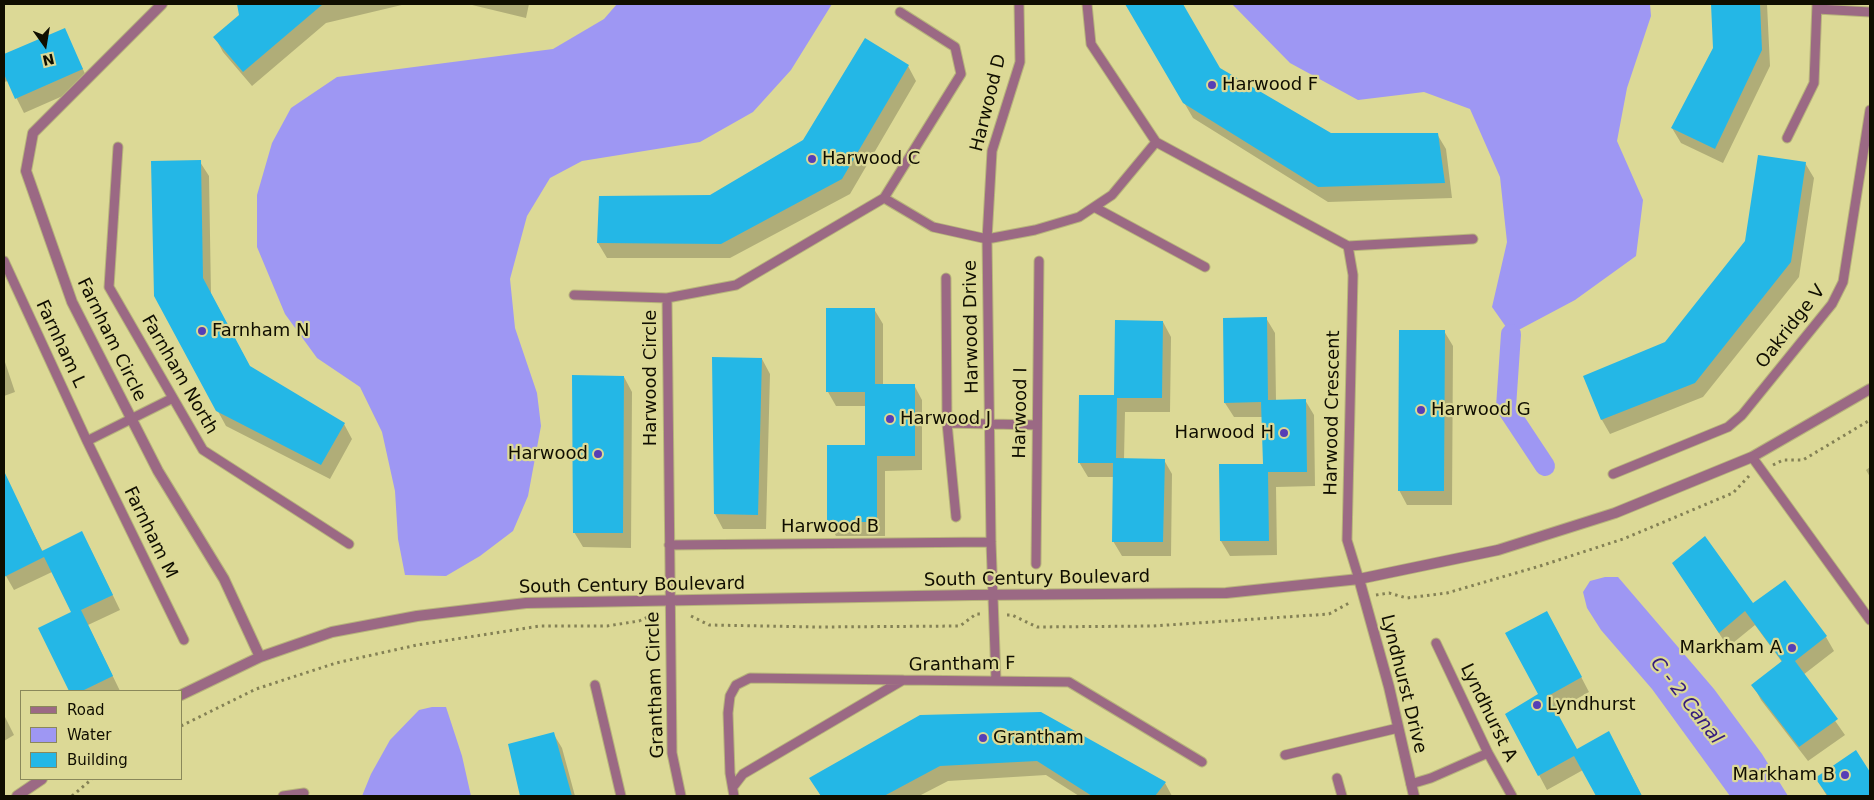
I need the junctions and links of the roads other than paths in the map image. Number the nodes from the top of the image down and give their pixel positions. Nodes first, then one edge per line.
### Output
1 (162, 4) edge
2 (1019, 4) edge
3 (1087, 4) edge
4 (1817, 6) edge
5 (900, 12) dead end
6 (1870, 12) edge
7 (1870, 110) edge
8 (1787, 138) dead end
9 (1156, 142) junction
10 (118, 147) dead end
11 (884, 198) junction
12 (1094, 206) junction
13 (987, 239) junction
14 (1473, 239) dead end
15 (1348, 246) junction
16 (4, 261) edge
17 (1040, 261) dead end
18 (1205, 267) dead end
19 (946, 278) dead end
20 (574, 295) dead end
21 (667, 298) junction
22 (1870, 390) edge
23 (173, 398) junction
24 (132, 420) junction
25 (946, 423) junction
26 (989, 423) junction
27 (1037, 425) junction
28 (87, 441) junction
29 (1752, 458) junction
30 (1614, 474) dead end
31 (956, 517) dead end
32 (991, 542) junction
33 (349, 544) dead end
34 (669, 545) junction
35 (1036, 564) dead end
36 (1359, 579) junction
37 (994, 594) junction
38 (669, 602) junction
39 (1870, 620) edge
40 (184, 640) dead end
41 (1436, 642) dead end
42 (260, 656) junction
43 (903, 680) junction
44 (996, 680) junction
45 (595, 685) dead end
46 (182, 695) edge
47 (1398, 728) junction
48 (1488, 753) junction
49 (1285, 755) dead end
50 (1202, 762) dead end
51 (1337, 778) dead end
52 (41, 780) edge
53 (1411, 784) junction
54 (733, 792) edge
55 (304, 793) dead end
56 (17, 796) edge
57 (283, 796) edge
58 (621, 796) edge
59 (681, 796) edge
60 (1342, 796) edge
61 (1414, 796) edge
62 (1512, 796) edge

1 - 24 street, Farnham Circle
2 - 13 lane, Harwood D
3 - 9 lane
4 - 6 lane
4 - 8 lane
5 - 11 lane
7 - 30 lane, Oakridge V
9 - 12 lane
9 - 15 lane
10 - 23 lane, Farnham North
11 - 13 lane
11 - 21 lane, Harwood Circle
12 - 13 lane
12 - 18 lane
13 - 26 lane, Harwood Drive
14 - 15 lane
15 - 36 lane, Harwood Crescent
16 - 28 lane, Farnham L
17 - 27 lane, Harwood I
19 - 25 lane
20 - 21 lane
21 - 34 lane, Harwood Circle
22 - 29 street, South Century Boulevard
23 - 24 lane
23 - 33 lane, Farnham North
24 - 28 lane
24 - 42 street, Farnham Circle
25 - 26 lane
25 - 31 lane
26 - 27 lane
26 - 32 lane, Harwood Drive
27 - 35 lane, Harwood I
28 - 40 lane, Farnham M
29 - 36 street, South Century Boulevard
29 - 39 lane
32 - 34 lane, Harwood B
32 - 37 lane, Harwood Drive
34 - 38 lane, Harwood Circle
36 - 37 street, South Century Boulevard
36 - 47 street, Lyndhurst Drive
37 - 38 street, South Century Boulevard
37 - 44 lane, Harwood Drive
38 - 42 street, South Century Boulevard
38 - 59 lane, Grantham Circle
41 - 48 lane, Lyndhurst A
42 - 46 street, South Century Boulevard
43 - 44 lane, Grantham F
43 - 54 lane, Grantham F
43 - 54 lane
44 - 50 lane, Grantham F
45 - 58 lane
47 - 49 lane
47 - 53 street, Lyndhurst Drive
48 - 53 lane
48 - 62 lane, Lyndhurst A
51 - 60 lane
52 - 56 street
53 - 61 street, Lyndhurst Drive
55 - 57 lane

